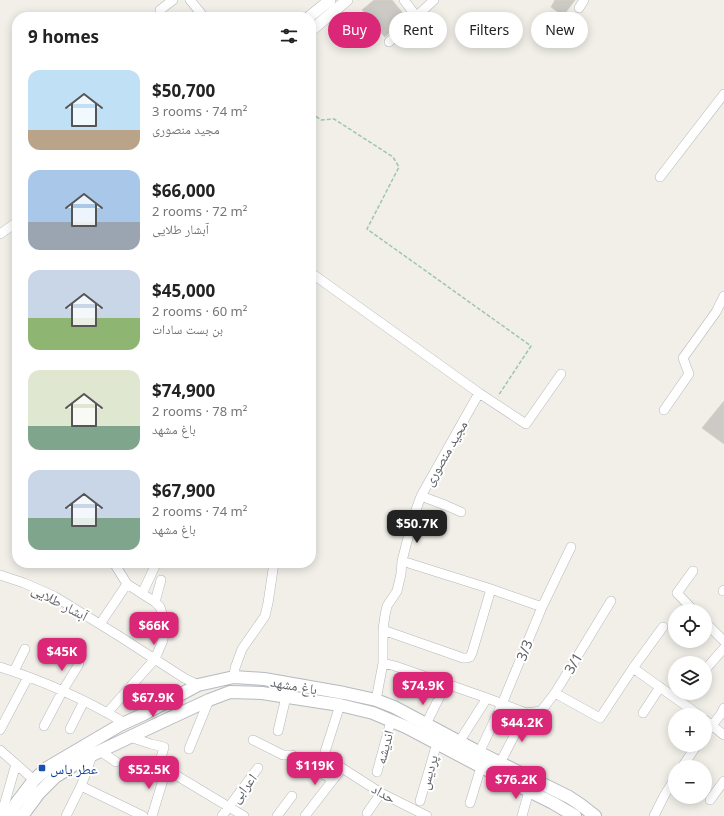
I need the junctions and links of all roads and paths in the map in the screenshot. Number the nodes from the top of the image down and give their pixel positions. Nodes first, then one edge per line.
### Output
1 (173, 0) edge
2 (190, 0) edge
3 (330, 0) edge
4 (347, 0) edge
5 (404, 0) edge
6 (434, 0) edge
7 (584, 0) edge
8 (578, 8) dead end
9 (160, 10) dead end
10 (200, 12) edge
11 (314, 12) edge
12 (413, 12) edge
13 (420, 12) edge
14 (316, 26) edge
15 (724, 94) edge
16 (316, 116) edge
17 (660, 177) dead end
18 (12, 226) edge
19 (0, 234) edge
20 (316, 276) edge
21 (724, 296) edge
22 (561, 374) dead end
23 (479, 393) junction
24 (494, 402) junction
25 (664, 410) dead end
26 (421, 496) junction
27 (461, 512) dead end
28 (571, 547) dead end
29 (402, 561) junction
30 (117, 568) edge
31 (154, 568) edge
32 (273, 568) edge
33 (694, 571) dead end
34 (0, 576) edge
35 (161, 580) dead end
36 (127, 584) junction
37 (491, 589) junction
38 (142, 594) junction
39 (611, 601) dead end
40 (154, 602) junction
41 (687, 604) edge
42 (542, 607) junction
43 (100, 624) junction
44 (663, 627) dead end
45 (724, 628) edge
46 (712, 629) edge
47 (383, 630) junction
48 (721, 638) edge
49 (724, 648) edge
50 (25, 649) dead end
51 (155, 659) junction
52 (712, 662) edge
53 (383, 663) junction
54 (78, 664) dead end
55 (0, 667) edge
56 (633, 668) junction
57 (14, 671) junction
58 (28, 677) junction
59 (234, 677) junction
60 (198, 685) junction
61 (421, 687) dead end
62 (660, 687) junction
63 (63, 690) junction
64 (668, 692) edge
65 (555, 693) junction
66 (286, 697) junction
67 (487, 698) junction
68 (209, 700) junction
69 (376, 700) junction
70 (679, 700) edge
71 (84, 701) junction
72 (164, 703) junction
73 (502, 704) junction
74 (340, 705) junction
75 (690, 708) edge
76 (724, 708) edge
77 (107, 713) junction
78 (526, 713) junction
79 (643, 713) dead end
80 (144, 714) junction
81 (171, 718) junction
82 (712, 720) edge
83 (391, 721) junction
84 (125, 723) junction
85 (426, 724) junction
86 (712, 725) edge
87 (44, 726) dead end
88 (151, 727) junction
89 (70, 729) dead end
90 (0, 730) edge
91 (111, 731) junction
92 (278, 731) dead end
93 (724, 735) edge
94 (130, 737) junction
95 (253, 740) dead end
96 (459, 742) junction
97 (437, 743) junction
98 (189, 749) dead end
99 (0, 750) edge
100 (96, 753) junction
101 (479, 753) junction
102 (324, 755) dead end
103 (116, 762) dead end
104 (77, 763) junction
105 (500, 763) junction
106 (16, 764) junction
107 (481, 767) junction
108 (258, 768) dead end
109 (166, 770) junction
110 (377, 772) dead end
111 (86, 773) junction
112 (34, 780) junction
113 (332, 780) junction
114 (521, 780) junction
115 (724, 781) edge
116 (81, 786) junction
117 (668, 789) edge
118 (538, 790) junction
119 (381, 793) junction
120 (292, 796) dead end
121 (712, 797) edge
122 (420, 801) dead end
123 (470, 803) dead end
124 (228, 807) junction
125 (21, 811) edge
126 (560, 812) edge
127 (367, 813) dead end
128 (2, 816) edge
129 (8, 816) edge
130 (66, 816) edge
131 (141, 816) edge
132 (153, 816) edge
133 (222, 816) edge
134 (244, 816) edge
135 (277, 816) edge
136 (305, 816) edge
137 (425, 816) edge
138 (522, 816) edge
139 (575, 816) edge
140 (595, 816) edge
141 (654, 816) edge

1 - 9 street
2 - 10 street
3 - 11 street
4 - 14 street
5 - 12 street
6 - 13 street
7 - 8 street
15 - 17 street
16 - 24 path
18 - 19 street
20 - 23 street
21 - 25 street
22 - 24 street
23 - 24 street
23 - 26 street, مجید منصوری
26 - 27 street
26 - 29 street, مجید منصوری
28 - 42 street, 3/3
29 - 37 street
29 - 47 street, مجید منصوری
30 - 36 street
31 - 38 street
32 - 59 street
33 - 41 street
34 - 43 street, آبشار طلایی
35 - 40 street
36 - 38 street
36 - 43 street
37 - 42 street
37 - 47 street
38 - 40 street
39 - 65 street, 3/1
40 - 51 street
42 - 73 street, 3/3
43 - 51 street, آبشار طلایی
44 - 56 street
45 - 48 street
46 - 48 street
47 - 53 street, مجید منصوری
49 - 52 street
50 - 57 street
51 - 60 street, آبشار طلایی
51 - 77 street
53 - 67 street
53 - 69 street, مجید منصوری
54 - 63 street
55 - 57 street
56 - 62 street
56 - 65 street
57 - 58 street
58 - 63 street
58 - 90 street
59 - 60 main road, باغ مشهد
59 - 69 main road, باغ مشهد
60 - 72 main road, باغ مشهد
61 - 85 street
62 - 64 street
62 - 79 street
63 - 71 street
63 - 87 street
65 - 78 street, 3/1
66 - 68 main road, باغ مشهد
66 - 74 main road, باغ مشهد
66 - 92 street
67 - 73 street
67 - 96 street
68 - 81 main road, باغ مشهد
68 - 98 street
69 - 85 main road, باغ مشهد
70 - 75 street
71 - 77 street
71 - 89 street
72 - 80 main road, باغ مشهد
72 - 81 main road
73 - 78 street
73 - 101 street, 3/3
74 - 83 main road, باغ مشهد
74 - 102 street
76 - 82 street
77 - 84 street
77 - 91 street
78 - 105 street
80 - 84 main road, باغ مشهد
80 - 88 main road
81 - 88 main road, باغ مشهد
83 - 97 main road, باغ مشهد
83 - 110 street, اندیشه
84 - 91 main road, باغ مشهد
85 - 96 main road, باغ مشهد
86 - 93 street
88 - 94 main road, باغ مشهد
91 - 112 main road, باغ مشهد
94 - 100 main road, باغ مشهد
94 - 109 street
95 - 113 street
96 - 101 main road, باغ مشهد
97 - 107 main road, باغ مشهد
97 - 122 street, پردیس
99 - 106 street
100 - 103 street
100 - 104 main road, باغ مشهد
100 - 111 street
101 - 105 main road, باغ مشهد
104 - 111 street
104 - 125 main road, باغ مشهد
105 - 114 main road, باغ مشهد
106 - 112 street
106 - 128 street
107 - 114 main road, باغ مشهد
107 - 123 street
108 - 124 street, اعرابی
109 - 124 street
109 - 132 street
111 - 116 street
112 - 125 main road, باغ مشهد
113 - 119 street, حداد
113 - 136 street
114 - 118 main road, باغ مشهد
115 - 121 street
116 - 130 street
116 - 131 street
117 - 141 street
118 - 126 main road, باغ مشهد
118 - 138 street
118 - 140 main road, باغ مشهد
119 - 127 street
119 - 137 street, حداد
120 - 135 street
124 - 133 street, اعرابی
124 - 134 street
125 - 129 main road, باغ مشهد
126 - 139 main road, باغ مشهد

